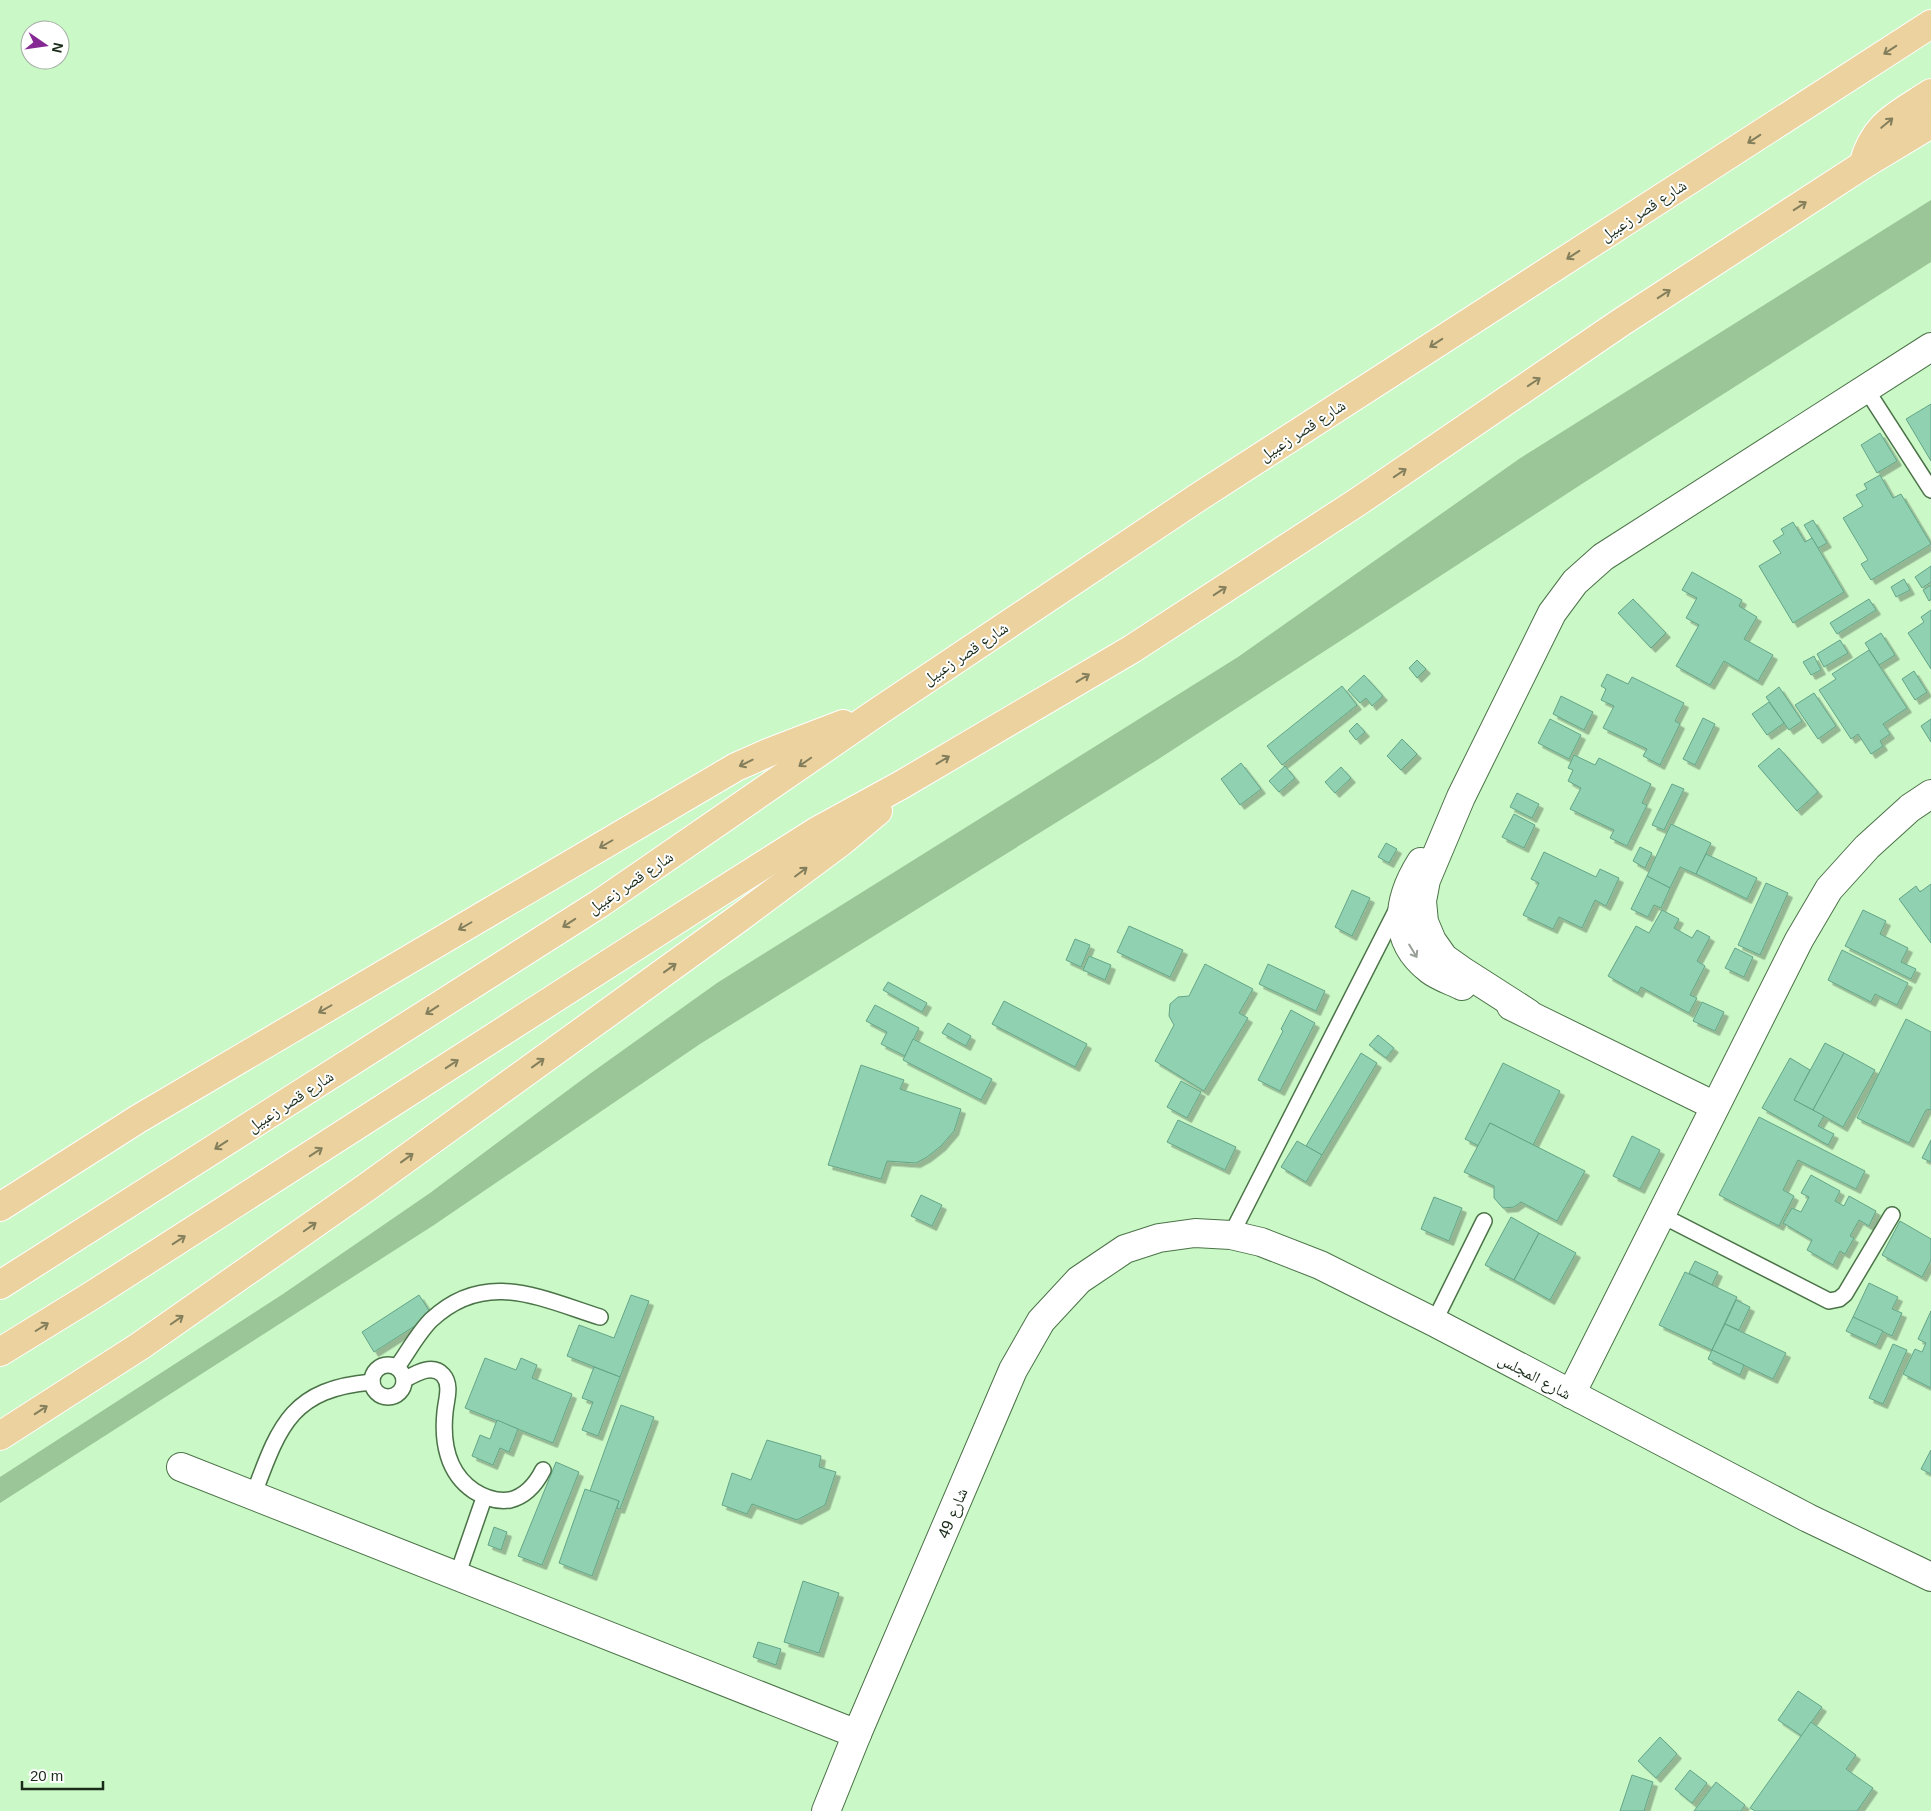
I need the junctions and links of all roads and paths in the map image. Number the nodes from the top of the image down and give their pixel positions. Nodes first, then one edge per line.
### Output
1 (1930, 24) edge
2 (1931, 93) edge
3 (1931, 124) edge
4 (1863, 165) junction
5 (1931, 347) edge
6 (1866, 389) junction
7 (1931, 490) edge
8 (874, 715) junction
9 (901, 785) junction
10 (1931, 794) edge
11 (1461, 797) junction
12 (1404, 897) junction
13 (1528, 1013) junction
14 (1715, 1106) junction
15 (0, 1207) edge
16 (1661, 1215) junction
17 (1892, 1215) dead end
18 (1484, 1221) dead end
19 (1231, 1235) junction
20 (1125, 1249) joint
21 (0, 1285) edge
22 (600, 1318) dead end
23 (1434, 1322) junction
24 (0, 1352) edge
25 (401, 1373) junction
26 (372, 1382) junction
27 (1571, 1394) junction
28 (0, 1436) edge
29 (181, 1467) dead end
30 (543, 1470) dead end
31 (253, 1496) junction
32 (484, 1498) junction
33 (457, 1576) junction
34 (1931, 1577) edge
35 (857, 1734) junction
36 (826, 1811) edge

1 -> 8 main road, شارع قصر زعبيل
4 -> 2 main road
3 - 4 main road
9 -> 4 main road
5 - 6 street
6 - 7 lane
6 - 11 street
8 -> 15 main road
8 -> 21 main road, شارع قصر زعبيل
24 -> 9 main road
28 -> 9 main road
10 - 14 street
11 - 12 street
11 - 13 street
12 -> 13 street
12 - 19 lane
13 - 14 street
14 - 16 street
16 - 17 lane
16 - 27 street
18 - 23 lane
19 - 20 street, شارع المجلس
19 - 23 street, شارع المجلس
20 - 35 street, شارع 49
22 - 25 lane
23 - 27 street, شارع المجلس
25 - 26 lane
25 - 26 lane
25 - 32 lane
26 - 31 lane
27 - 34 street, شارع المجلس
29 - 31 street
30 - 32 lane
31 - 33 street
32 - 33 lane
33 - 35 street
35 - 36 street, شارع 49

